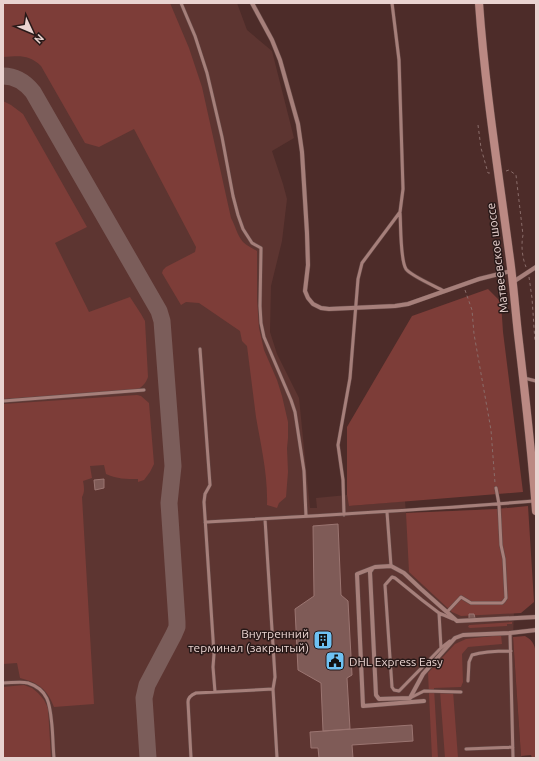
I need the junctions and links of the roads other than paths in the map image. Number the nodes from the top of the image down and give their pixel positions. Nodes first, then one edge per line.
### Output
1 (181, 3) edge
2 (252, 3) edge
3 (392, 3) edge
4 (479, 3) edge
5 (400, 212) junction
6 (536, 267) edge
7 (512, 271) junction
8 (513, 282) junction
9 (444, 290) junction
10 (356, 307) junction
11 (200, 349) dead end
12 (524, 378) junction
13 (536, 381) edge
14 (144, 390) dead end
15 (3, 401) edge
16 (533, 445) edge
17 (496, 488) road end
18 (535, 501) edge
19 (498, 504) junction
20 (536, 511) edge
21 (387, 512) junction
22 (344, 515) junction
23 (306, 516) junction
24 (265, 519) junction
25 (205, 522) junction
26 (392, 566) junction
27 (372, 569) junction
28 (447, 612) junction
29 (439, 613) junction
30 (536, 617) edge
31 (455, 620) junction
32 (536, 630) edge
33 (510, 633) junction
34 (455, 638) junction
35 (441, 648) junction
36 (511, 651) junction
37 (468, 681) dead end
38 (3, 683) edge
39 (273, 689) junction
40 (215, 692) junction
41 (461, 692) dead end
42 (410, 698) junction
43 (424, 701) dead end
44 (513, 747) junction
45 (466, 750) dead end
46 (54, 758) edge
47 (191, 758) edge
48 (277, 758) edge
49 (513, 758) edge

1 - 23 lane
2 - 10 street
3 - 5 lane
4 - 7 main road, Матвеевское шоссе
5 - 9 lane
5 - 10 lane
6 - 8 street
7 - 8 main road, Матвеевское шоссе
7 - 9 street
8 - 12 main road, Матвеевское шоссе
9 - 10 street
10 - 22 lane
11 - 25 lane
12 - 13 lane
12 - 16 main road, Матвеевское шоссе
14 - 15 lane
16 - 18 main road, Матвеевское шоссе
17 - 19 lane
18 - 19 lane
18 - 20 main road, Матвеевское шоссе
19 - 21 lane
19 - 28 lane
21 - 22 lane
21 - 26 lane
22 - 23 lane
23 - 24 lane
24 - 25 lane
24 - 39 lane
25 - 40 lane
26 - 27 street
26 - 28 street
27 - 42 street
27 - 43 street
28 - 31 street
29 - 31 lane
29 - 35 lane
29 - 35 lane
30 - 31 street
32 - 33 street
33 - 34 street
33 - 36 lane
34 - 35 lane
34 - 42 street
36 - 37 lane
36 - 44 lane
38 - 46 lane
39 - 40 lane
39 - 48 lane
40 - 47 lane
41 - 42 lane
44 - 45 lane
44 - 49 lane

